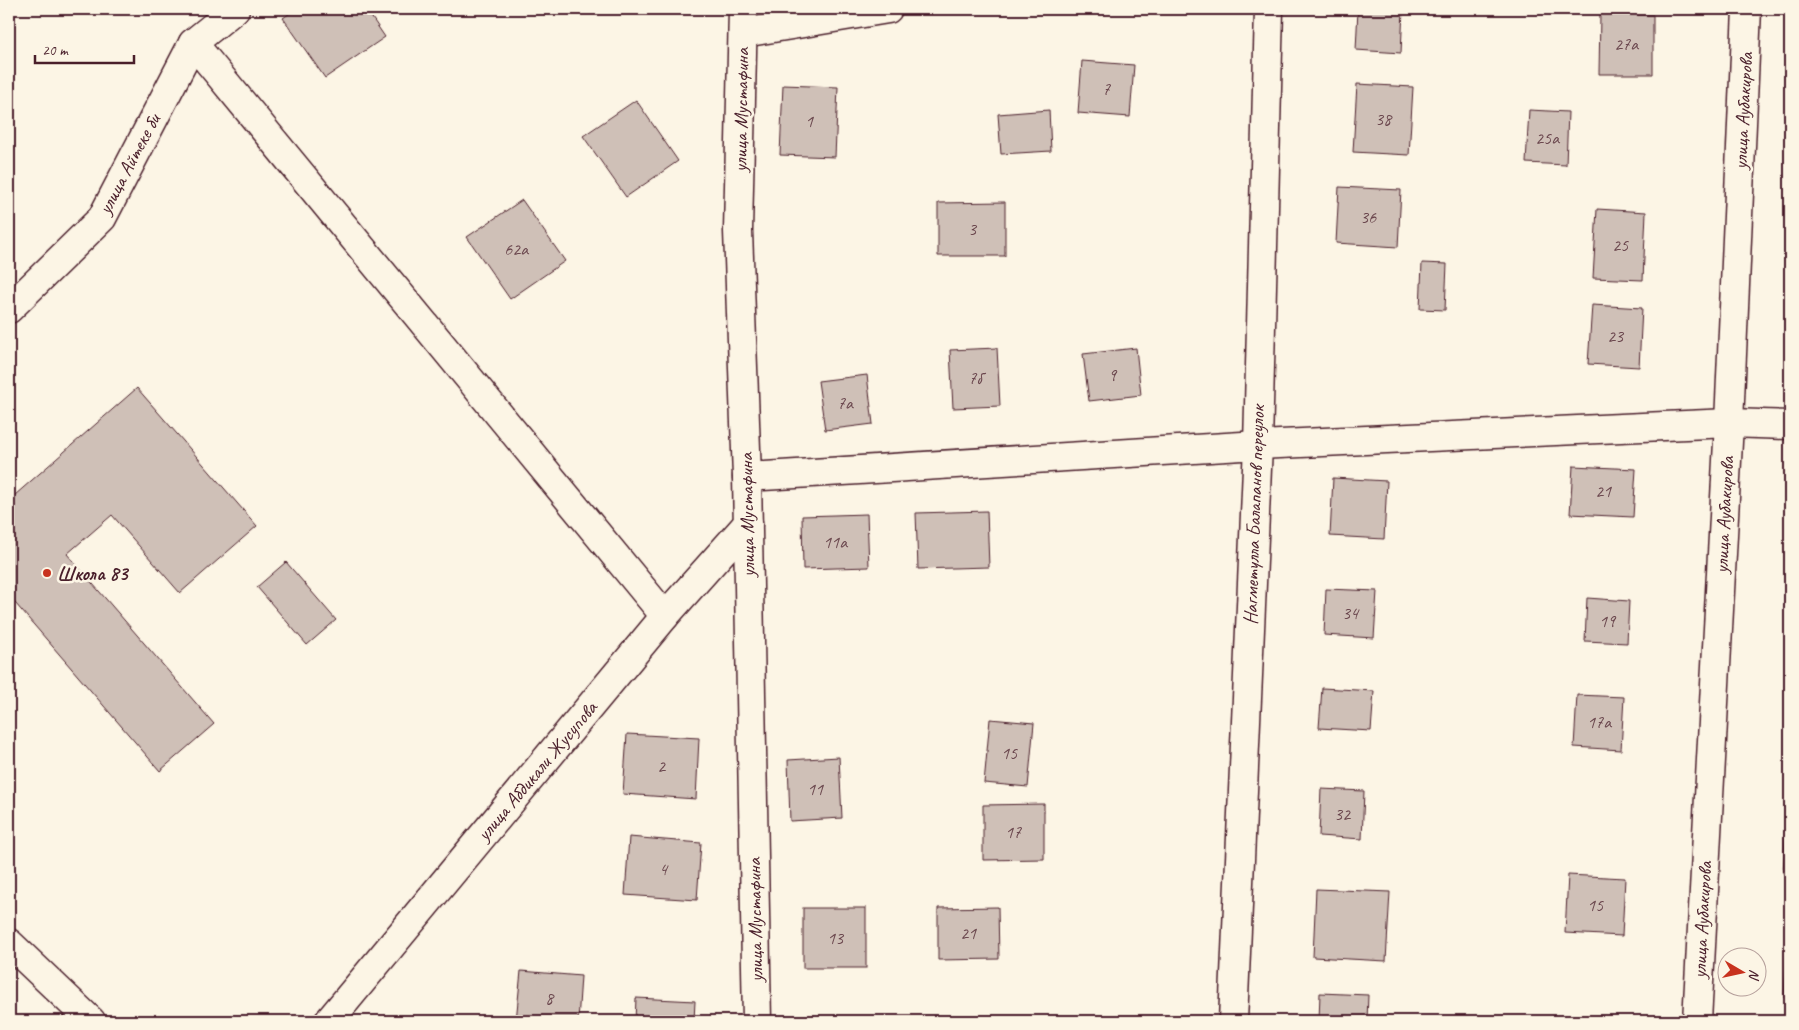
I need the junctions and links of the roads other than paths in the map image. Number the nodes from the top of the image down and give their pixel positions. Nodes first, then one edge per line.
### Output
1 (235, 9) edge
2 (888, 9) edge
3 (1269, 9) edge
4 (1747, 9) edge
5 (743, 21) edge
6 (193, 43) junction
7 (9, 309) edge
8 (1729, 423) junction
9 (1790, 425) edge
10 (1258, 445) junction
11 (747, 477) junction
12 (748, 523) junction
13 (665, 616) junction
14 (9, 943) edge
15 (92, 1021) edge
16 (329, 1021) edge
17 (758, 1021) edge
18 (1233, 1021) edge
19 (1697, 1021) edge

1 - 6 street, улица Айтеке би
2 - 5 street
3 - 10 street, Нагметулла Балапанов переулок
4 - 8 street, улица Аубакирова
5 - 11 street, улица Мустафина
6 - 7 street, улица Айтеке би
6 - 13 street
8 - 9 street
8 - 10 street
8 - 19 street, улица Аубакирова
10 - 11 street
10 - 18 street, Нагметулла Балапанов переулок
11 - 12 street, улица Мустафина
12 - 13 street, улица Абдикали Жусупова
12 - 17 street, улица Мустафина
13 - 16 street, улица Абдикали Жусупова
14 - 15 street

